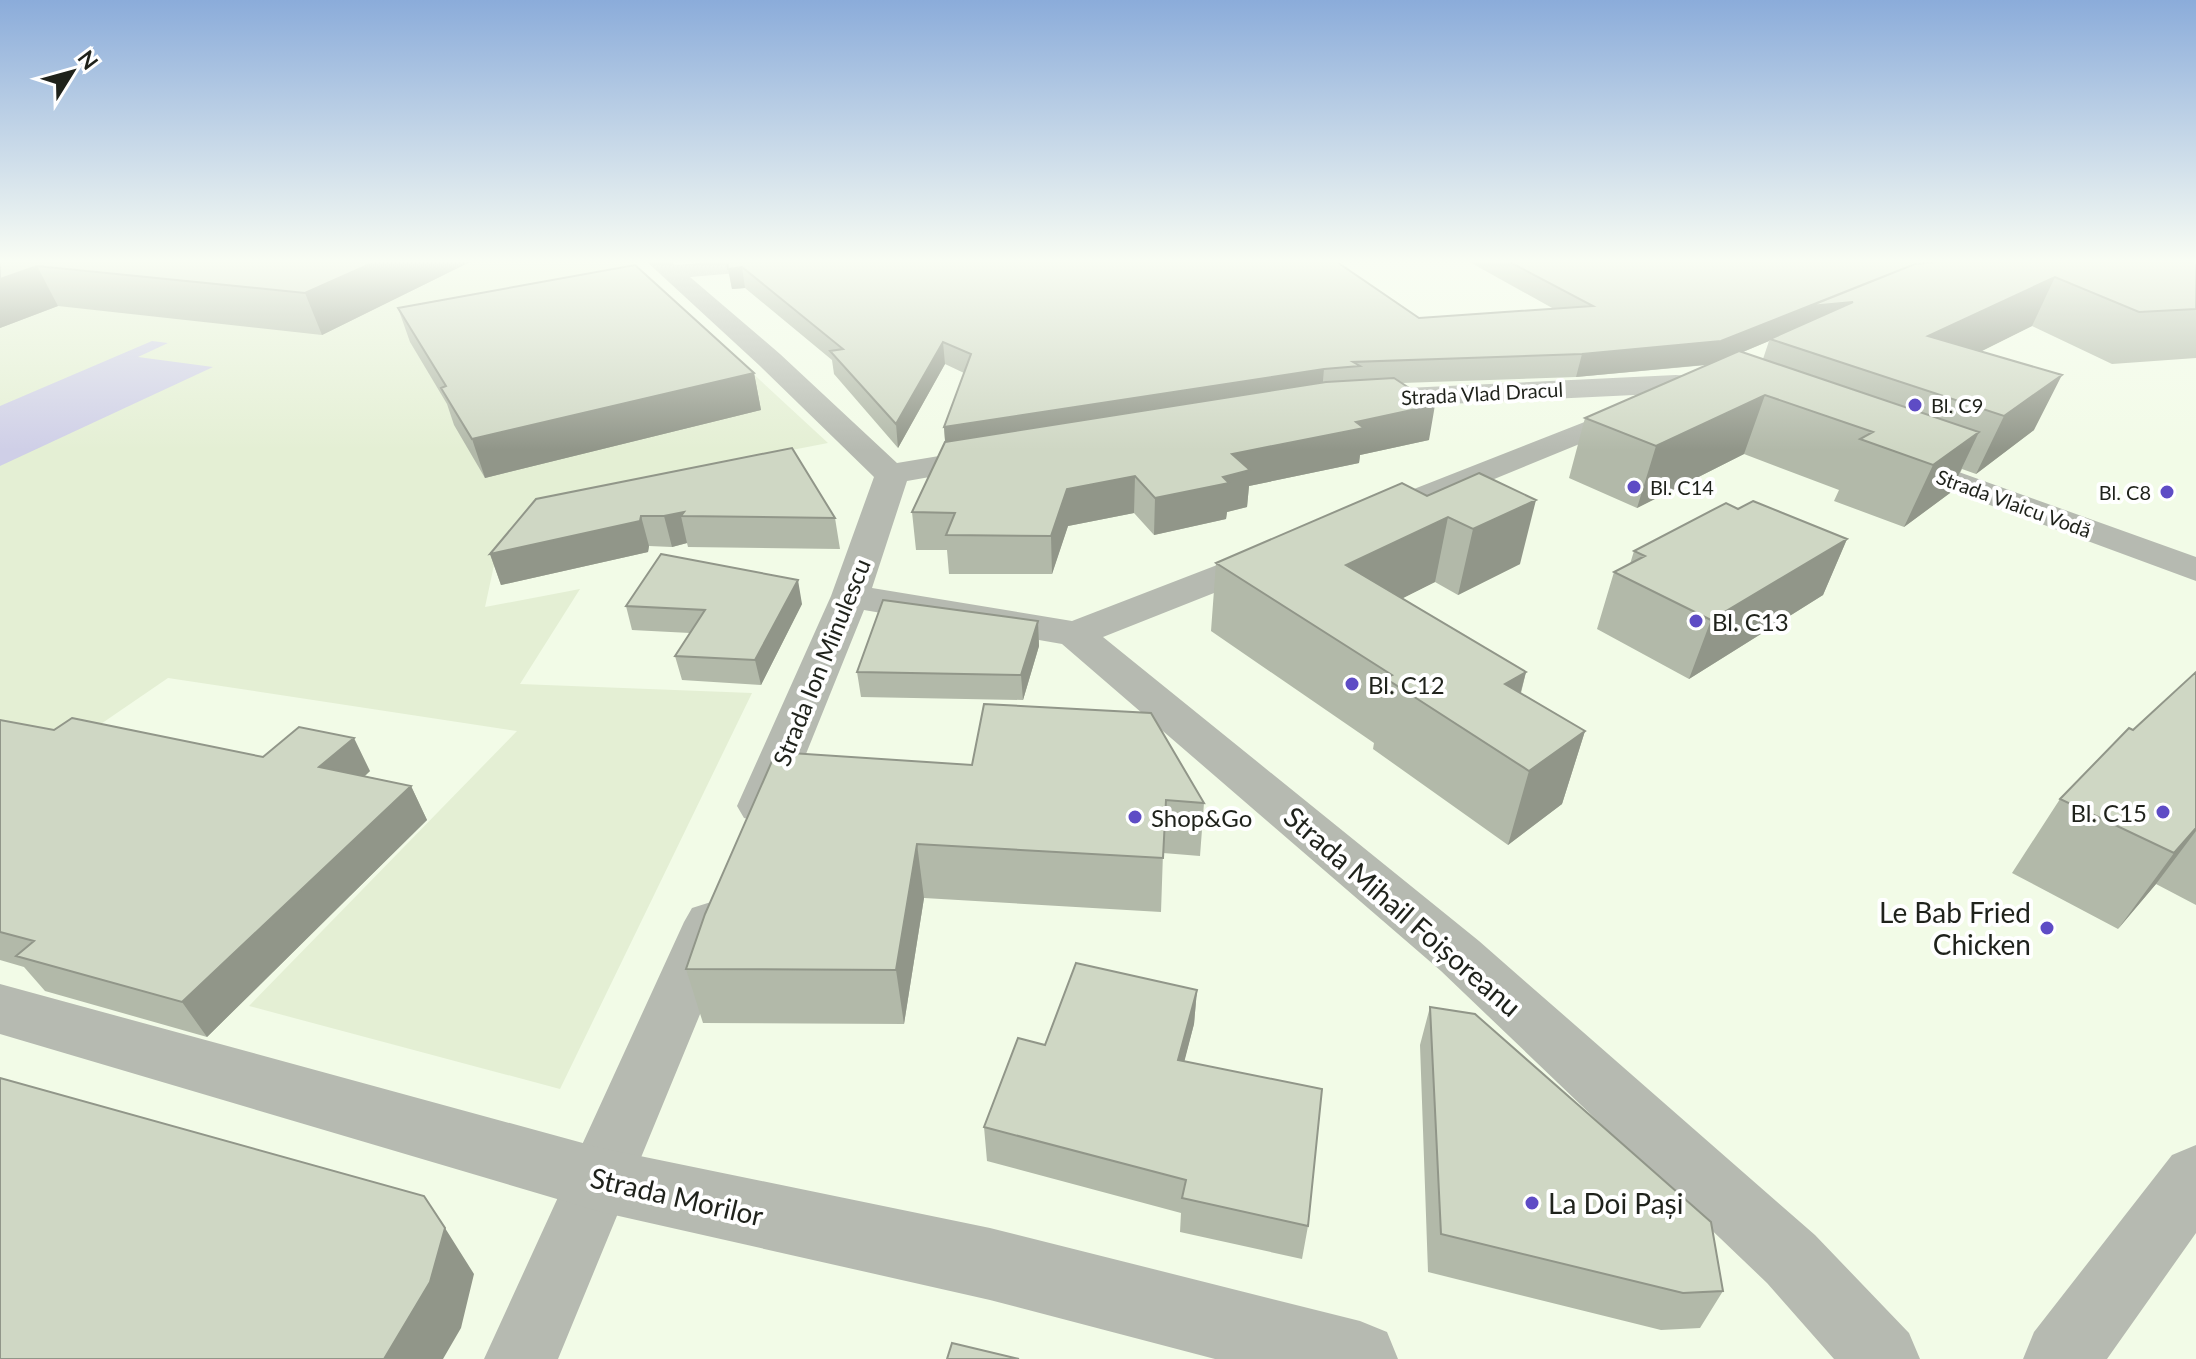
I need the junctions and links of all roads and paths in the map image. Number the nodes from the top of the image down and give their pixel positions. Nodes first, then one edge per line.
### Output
1 (728, 323) edge
2 (1711, 379) junction
3 (1336, 402) edge
4 (1742, 402) edge
5 (1876, 452) edge
6 (1012, 454) edge
7 (890, 474) junction
8 (1341, 529) edge
9 (1296, 547) edge
10 (2196, 570) edge
11 (850, 596) junction
12 (1075, 634) junction
13 (0, 1009) edge
14 (2196, 1177) edge
15 (601, 1180) junction
16 (1253, 1346) edge
17 (521, 1359) edge
18 (1360, 1359) edge
19 (1883, 1359) edge
20 (2061, 1359) edge

1 - 7 street
2 - 3 street, Strada Vlad Dracul
2 - 4 street
2 - 8 street
5 - 10 street, Strada Vlaicu Vodă
6 - 7 street
7 - 11 street, Strada Ion Minulescu
9 - 12 street
11 - 12 street
11 - 15 street, Strada Ion Minulescu
12 - 19 street, Strada Mihail Foișoreanu
13 - 15 street, Strada Morilor
14 - 20 street
15 - 16 street, Strada Morilor
15 - 17 street, Strada Ion Minulescu
16 - 18 street, Strada Morilor

